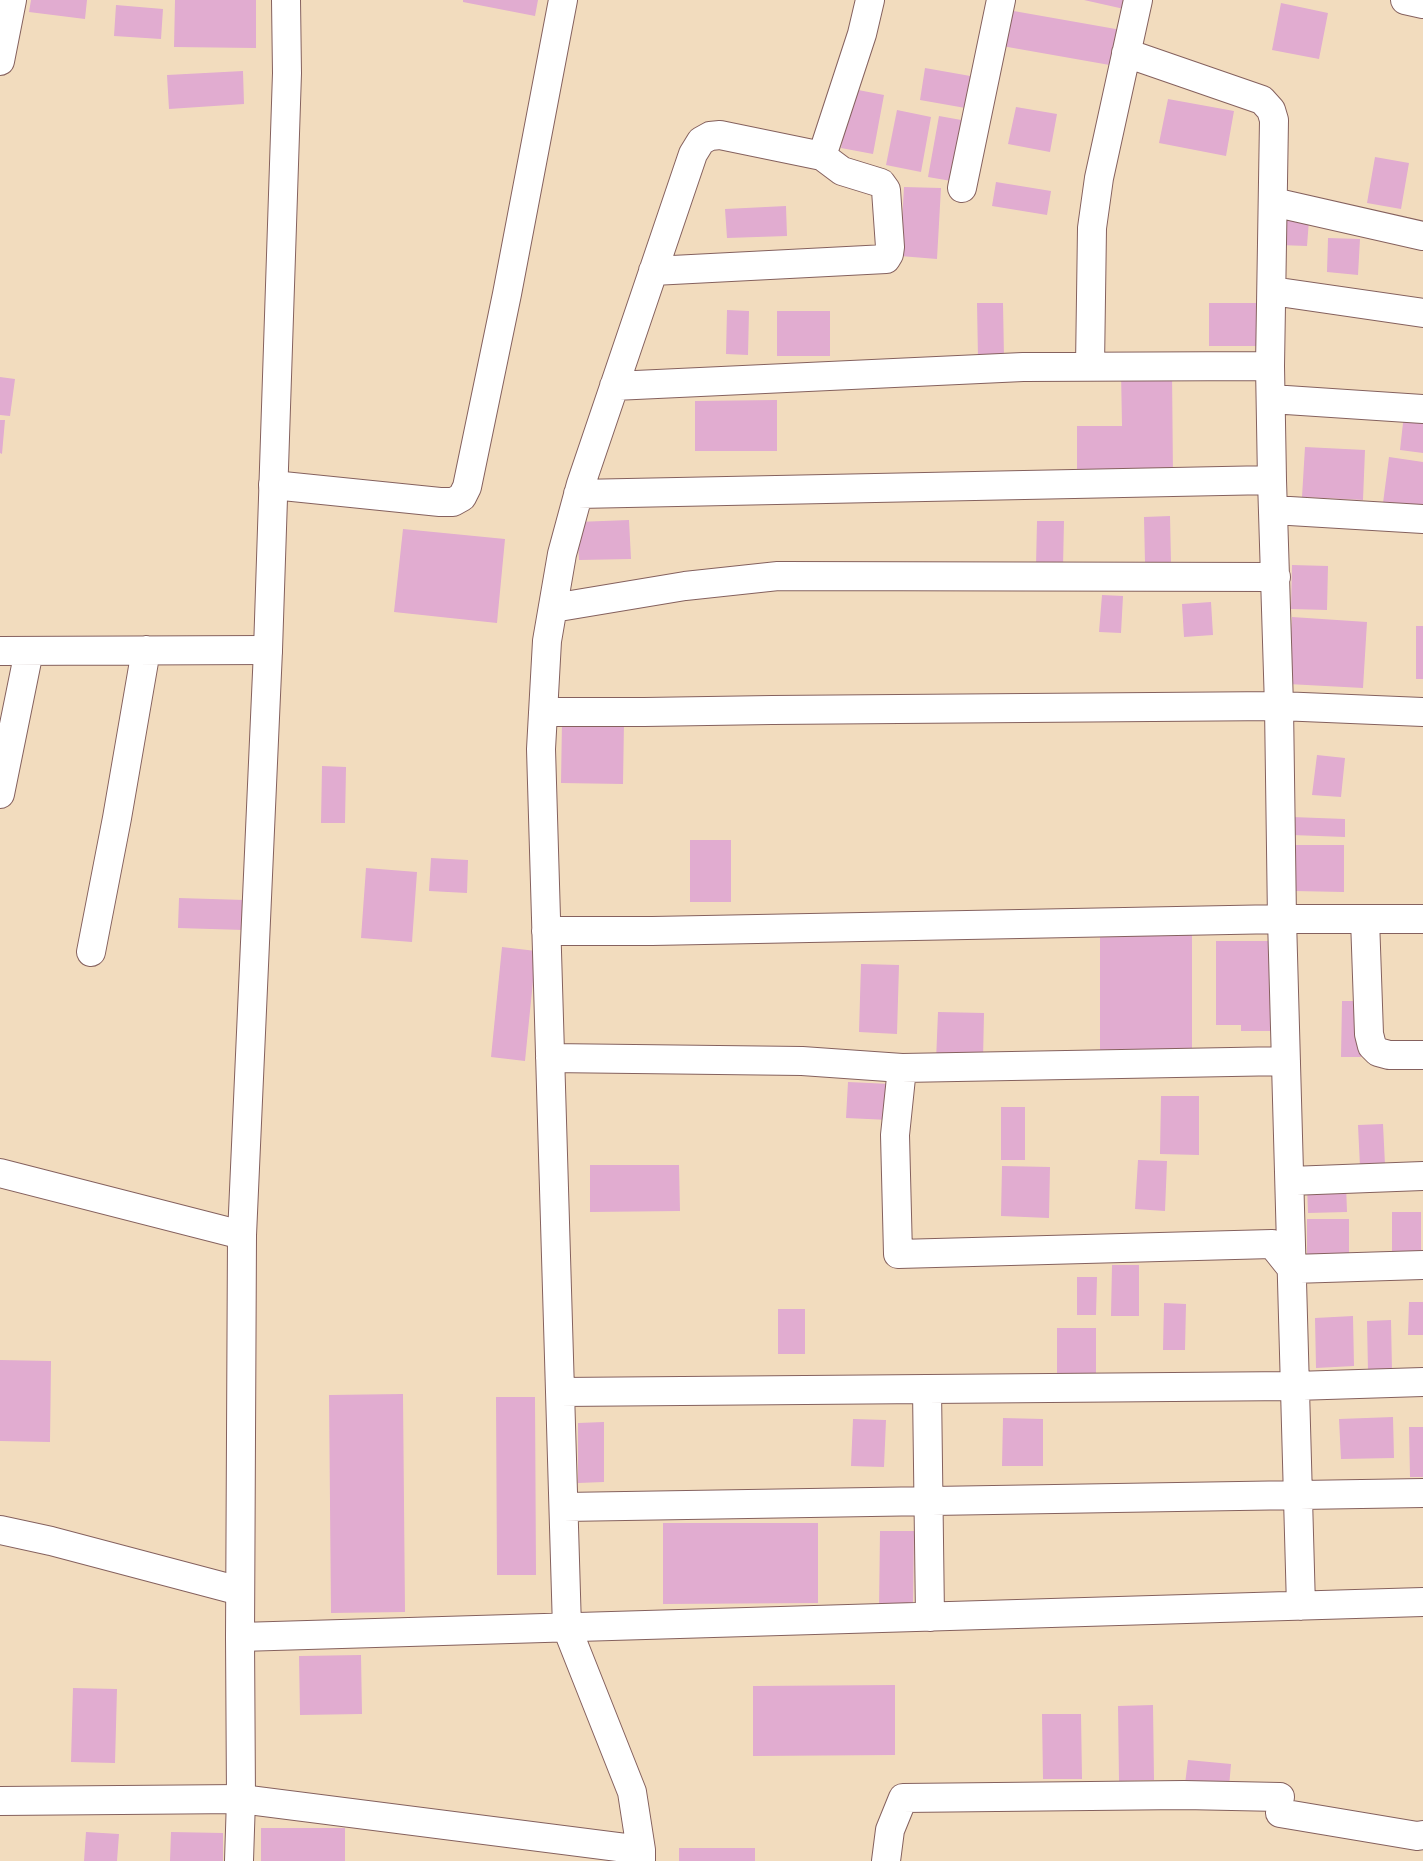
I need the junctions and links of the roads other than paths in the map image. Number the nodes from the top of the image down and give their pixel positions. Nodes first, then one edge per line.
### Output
1 (12, 0) edge
2 (286, 0) edge
3 (563, 0) edge
4 (870, 0) edge
5 (1001, 0) edge
6 (1138, 0) edge
7 (1405, 0) edge
8 (1423, 4) edge
9 (1126, 53) junction
10 (0, 61) edge
11 (822, 156) junction
12 (962, 188) dead end
13 (1273, 202) junction
14 (1423, 236) edge
15 (653, 271) junction
16 (1272, 291) junction
17 (1423, 314) edge
18 (1090, 366) junction
19 (1270, 366) junction
20 (614, 386) junction
21 (1271, 399) junction
22 (1423, 409) edge
23 (1272, 480) junction
24 (273, 486) junction
25 (578, 494) junction
26 (1273, 510) junction
27 (1423, 519) edge
28 (1276, 577) junction
29 (553, 608) junction
30 (146, 650) junction
31 (268, 650) junction
32 (0, 651) edge
33 (29, 651) junction
34 (1279, 706) junction
35 (543, 712) junction
36 (1423, 712) edge
37 (0, 794) edge
38 (1282, 919) junction
39 (1365, 919) junction
40 (1423, 919) edge
41 (546, 931) junction
42 (91, 952) dead end
43 (1423, 1055) edge
44 (550, 1058) junction
45 (1286, 1061) junction
46 (902, 1068) junction
47 (0, 1173) edge
48 (1423, 1176) edge
49 (1290, 1181) junction
50 (242, 1235) junction
51 (1423, 1265) edge
52 (1292, 1269) junction
53 (1423, 1382) edge
54 (1295, 1386) junction
55 (927, 1389) junction
56 (560, 1392) junction
57 (1423, 1493) edge
58 (1298, 1495) junction
59 (928, 1501) junction
60 (564, 1507) junction
61 (0, 1530) edge
62 (240, 1590) junction
63 (1423, 1602) edge
64 (1301, 1606) junction
65 (930, 1617) junction
66 (567, 1628) junction
67 (240, 1637) junction
68 (241, 1799) junction
69 (0, 1801) edge
70 (1423, 1835) edge
71 (641, 1855) edge
72 (239, 1861) edge
73 (886, 1861) edge

1 - 10 street
2 - 24 street
3 - 24 street
4 - 11 street
5 - 12 street
6 - 9 street
7 - 8 street
9 - 13 street
9 - 18 street
11 - 15 street
11 - 15 street
13 - 14 street
13 - 16 street
15 - 20 street
16 - 17 street
16 - 19 street
18 - 19 street
18 - 20 street
19 - 21 street
20 - 25 street
21 - 22 street
21 - 23 street
23 - 25 street
23 - 26 street
24 - 31 street
25 - 29 street
26 - 27 street
26 - 28 street
28 - 29 street
28 - 34 street
29 - 35 street
30 - 31 street
30 - 33 street
30 - 42 street
31 - 50 street
32 - 33 street
33 - 37 street
34 - 35 street
34 - 36 street
34 - 38 street
35 - 41 street
38 - 39 street
38 - 41 street
38 - 45 street
39 - 40 street
39 - 43 street
41 - 44 street
44 - 46 street
44 - 56 street
45 - 46 street
45 - 49 street
46 - 52 street
47 - 50 street
48 - 49 street
49 - 52 street
50 - 62 street
51 - 52 street
52 - 54 street
53 - 54 street
54 - 55 street
54 - 58 street
55 - 56 street
55 - 59 street
56 - 60 street
57 - 58 street
58 - 59 street
58 - 64 street
59 - 60 street
59 - 65 street
60 - 66 street
61 - 62 street
62 - 67 street
63 - 64 street
64 - 65 street
65 - 66 street
66 - 67 street
66 - 71 street
67 - 68 street
68 - 69 street
68 - 71 street
68 - 72 street
70 - 73 street

